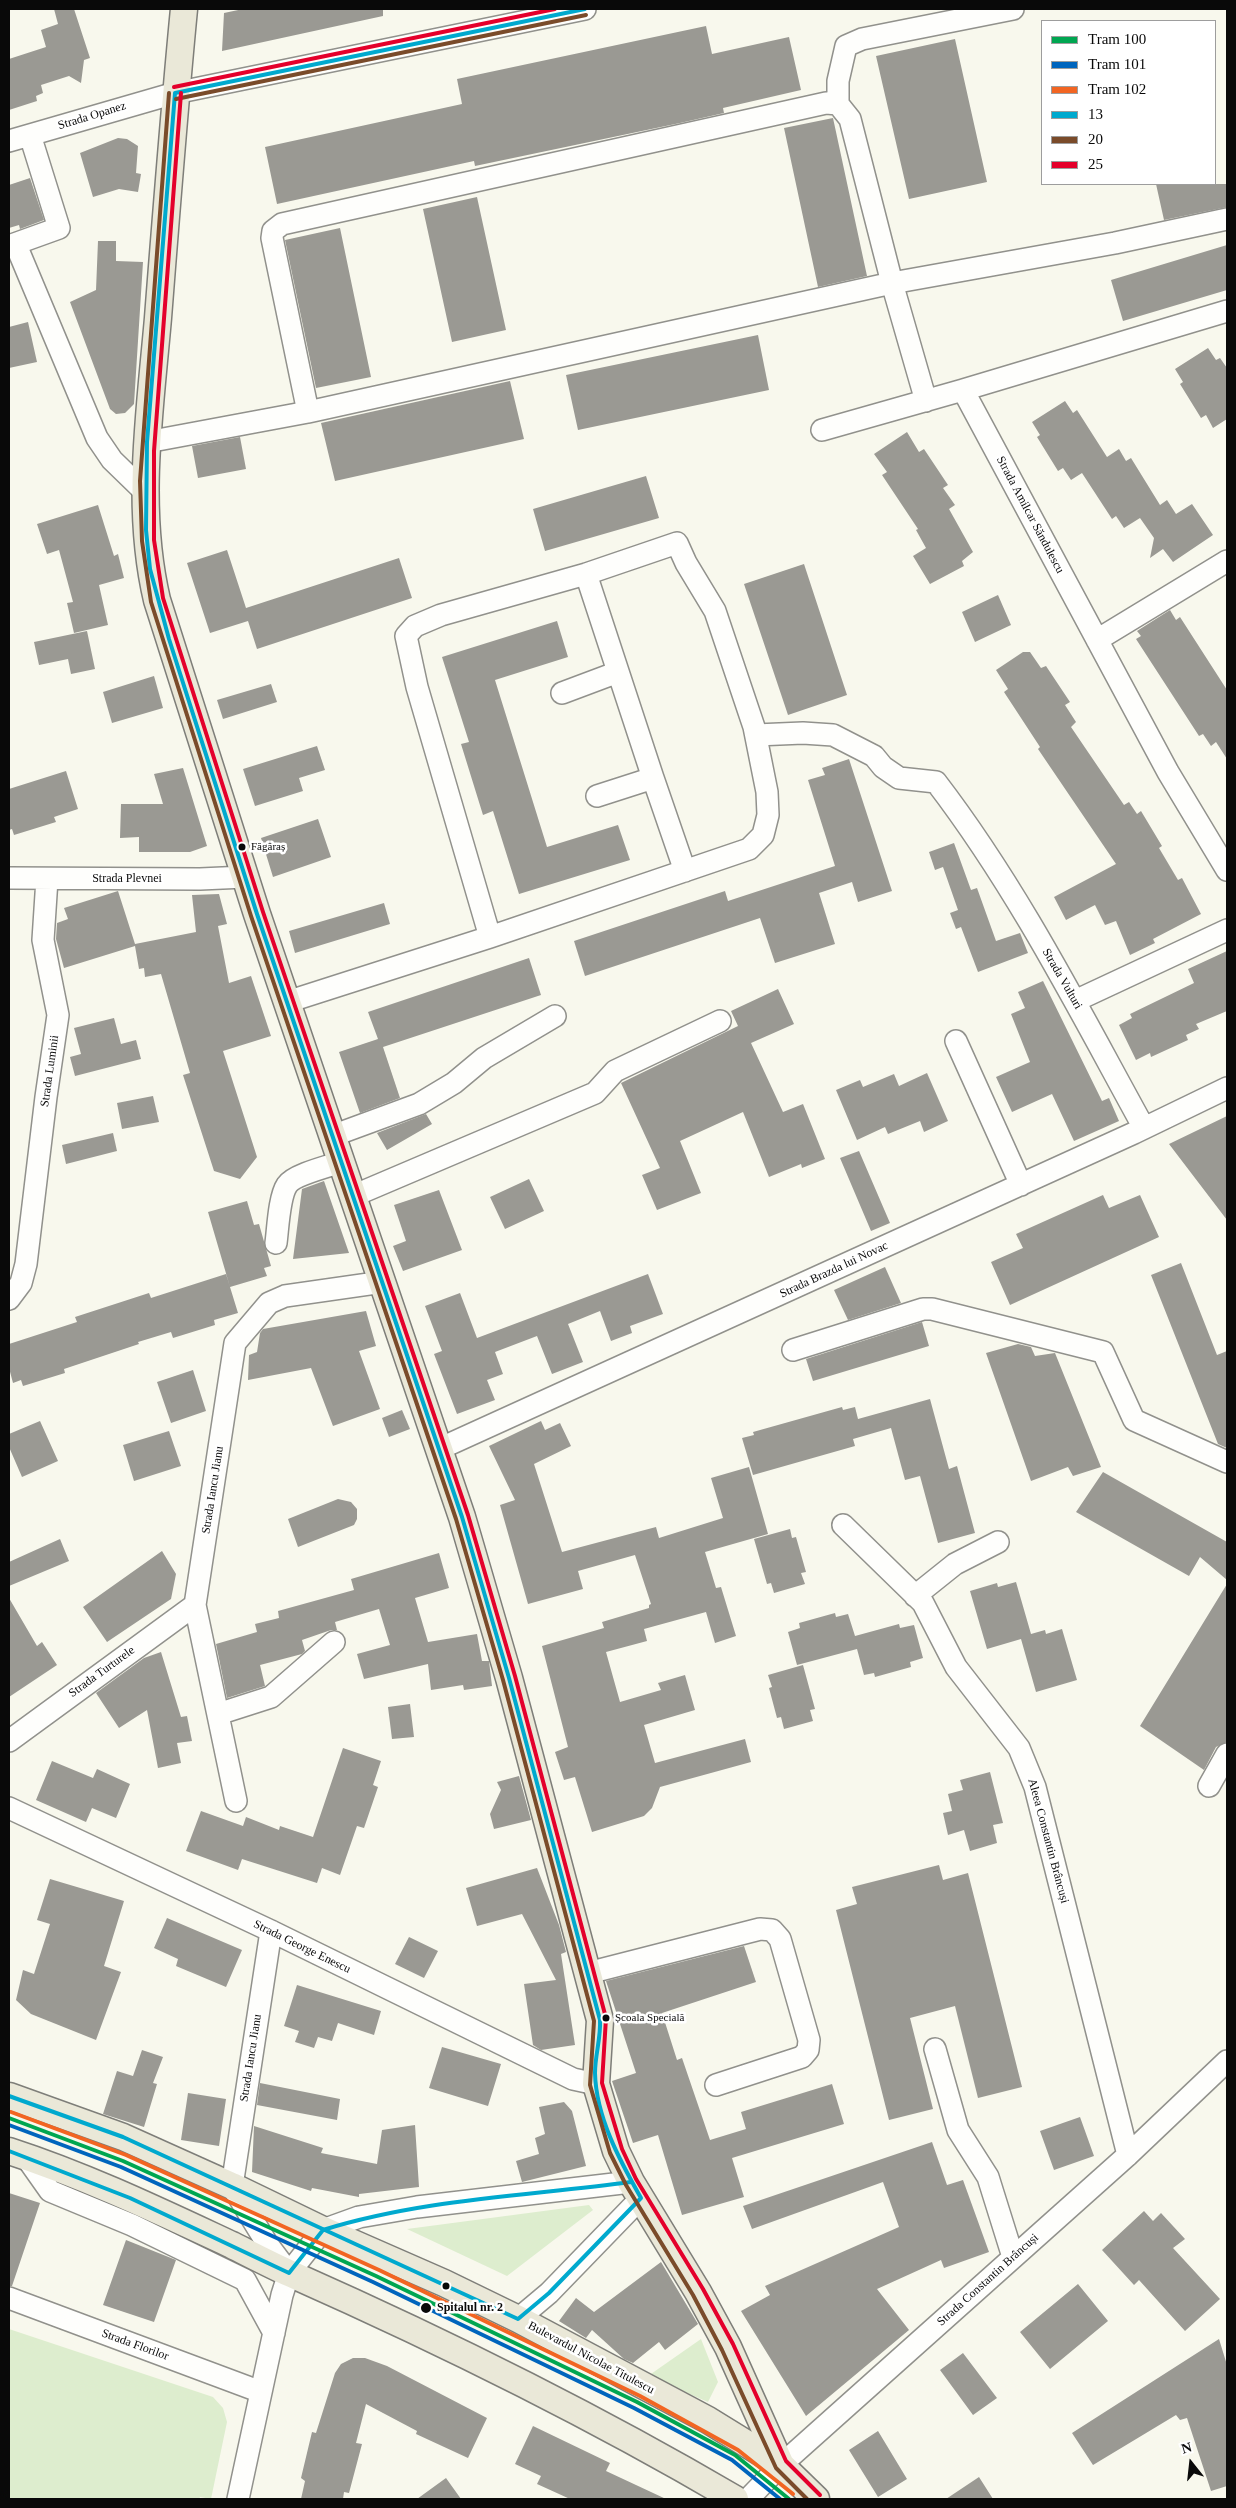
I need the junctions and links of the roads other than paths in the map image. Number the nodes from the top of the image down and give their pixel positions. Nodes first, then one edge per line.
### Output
1 (184, 9) edge
2 (585, 9) edge
3 (1013, 9) edge
4 (175, 93) junction
5 (838, 104) junction
6 (30, 135) junction
7 (9, 142) edge
8 (1227, 220) edge
9 (12, 246) edge
10 (892, 283) junction
11 (1227, 311) edge
12 (963, 390) junction
13 (926, 400) junction
14 (308, 412) junction
15 (822, 430) dead end
16 (147, 442) junction
17 (147, 494) junction
18 (1227, 560) edge
19 (586, 574) junction
20 (1097, 640) junction
21 (618, 672) junction
22 (562, 693) dead end
23 (756, 736) junction
24 (653, 778) junction
25 (597, 796) dead end
26 (1226, 866) edge
27 (685, 871) junction
28 (245, 877) junction
29 (9, 878) edge
30 (47, 879) junction
31 (1227, 930) edge
32 (490, 937) junction
33 (287, 1002) junction
34 (1076, 1002) junction
35 (555, 1016) dead end
36 (720, 1021) dead end
37 (956, 1041) dead end
38 (1227, 1088) edge
39 (1144, 1128) junction
40 (332, 1136) junction
41 (341, 1162) junction
42 (1021, 1185) junction
43 (353, 1196) junction
44 (276, 1243) dead end
45 (383, 1282) junction
46 (9, 1300) edge
47 (793, 1350) dead end
48 (439, 1449) junction
49 (1227, 1462) edge
50 (843, 1525) dead end
51 (998, 1542) dead end
52 (915, 1596) junction
53 (195, 1605) junction
54 (334, 1642) dead end
55 (218, 1714) junction
56 (9, 1741) edge
57 (1227, 1754) edge
58 (1209, 1786) dead end
59 (236, 1801) dead end
60 (9, 1808) edge
61 (271, 1932) junction
62 (588, 1973) junction
63 (935, 2049) dead end
64 (1227, 2061) edge
65 (596, 2084) junction
66 (716, 2085) dead end
67 (9, 2096) edge
68 (18, 2154) edge
69 (1128, 2155) junction
70 (232, 2186) junction
71 (636, 2190) junction
72 (323, 2230) junction
73 (1013, 2257) junction
74 (289, 2274) junction
75 (9, 2298) edge
76 (518, 2319) junction
77 (274, 2333) junction
78 (261, 2392) junction
79 (781, 2465) junction
80 (238, 2499) edge
81 (735, 2499) edge
82 (748, 2499) edge
83 (816, 2499) edge

1 - 4 main road
2 - 4 street, Strada Opanez
3 - 5 street
4 - 6 street, Strada Opanez
4 - 16 main road
5 - 10 street
5 - 14 street
6 - 7 street, Strada Opanez
6 - 9 street
8 - 10 street
9 - 17 street
10 - 13 street
10 - 14 street
11 - 12 street
12 - 13 street
12 - 20 street, Strada Amilcar Săndulescu
13 - 15 street
14 - 16 street
16 - 17 main road
17 - 28 main road
18 - 20 street
19 - 21 street
19 - 23 street
19 - 32 street
20 - 26 street, Strada Amilcar Săndulescu
21 - 22 street
21 - 24 street
23 - 27 street
23 - 34 street, Strada Vulturi
24 - 25 street
24 - 27 street
27 - 32 street
28 - 30 street, Strada Plevnei
28 - 33 main road
29 - 30 street, Strada Plevnei
30 - 46 street, Strada Luminii
31 - 34 street
32 - 33 street
33 - 40 main road
34 - 39 street, Strada Vulturi
35 - 40 street
36 - 43 street
37 - 42 street
38 - 39 street, Strada Brazda lui Novac
39 - 42 street, Strada Brazda lui Novac
40 - 41 main road
41 - 43 main road
41 - 44 street
42 - 48 street, Strada Brazda lui Novac
43 - 45 main road
45 - 48 main road
45 - 53 street, Strada Iancu Jianu
47 - 49 street
48 - 62 main road
50 - 52 street, Aleea Constantin Brâncuși
51 - 52 street
52 - 69 street, Aleea Constantin Brâncuși
53 - 55 street, Strada Iancu Jianu
53 - 56 street, Strada Turturele
54 - 55 street
55 - 59 street, Strada Iancu Jianu
57 - 58 street
60 - 61 street, Strada George Enescu
61 - 65 street, Strada George Enescu
61 - 70 street, Strada Iancu Jianu
62 - 65 main road
62 - 66 street
63 - 73 street
64 - 69 street, Strada Constantin Brâncuși
65 - 71 main road
67 - 70 main road, Bulevardul Nicolae Titulescu
68 - 74 main road
68 - 77 street
69 - 73 street, Strada Constantin Brâncuși
70 - 72 main road, Bulevardul Nicolae Titulescu
70 - 74 street
71 - 72 street
71 - 76 street
71 - 79 main road
72 - 74 street
72 - 76 main road, Bulevardul Nicolae Titulescu
73 - 79 street, Strada Constantin Brâncuși
74 - 77 street
74 - 81 main road
75 - 78 street, Strada Florilor
76 - 79 main road, Bulevardul Nicolae Titulescu
77 - 78 street
78 - 80 street
79 - 82 street, Strada Constantin Brâncuși
79 - 83 main road, Bulevardul Nicolae Titulescu

